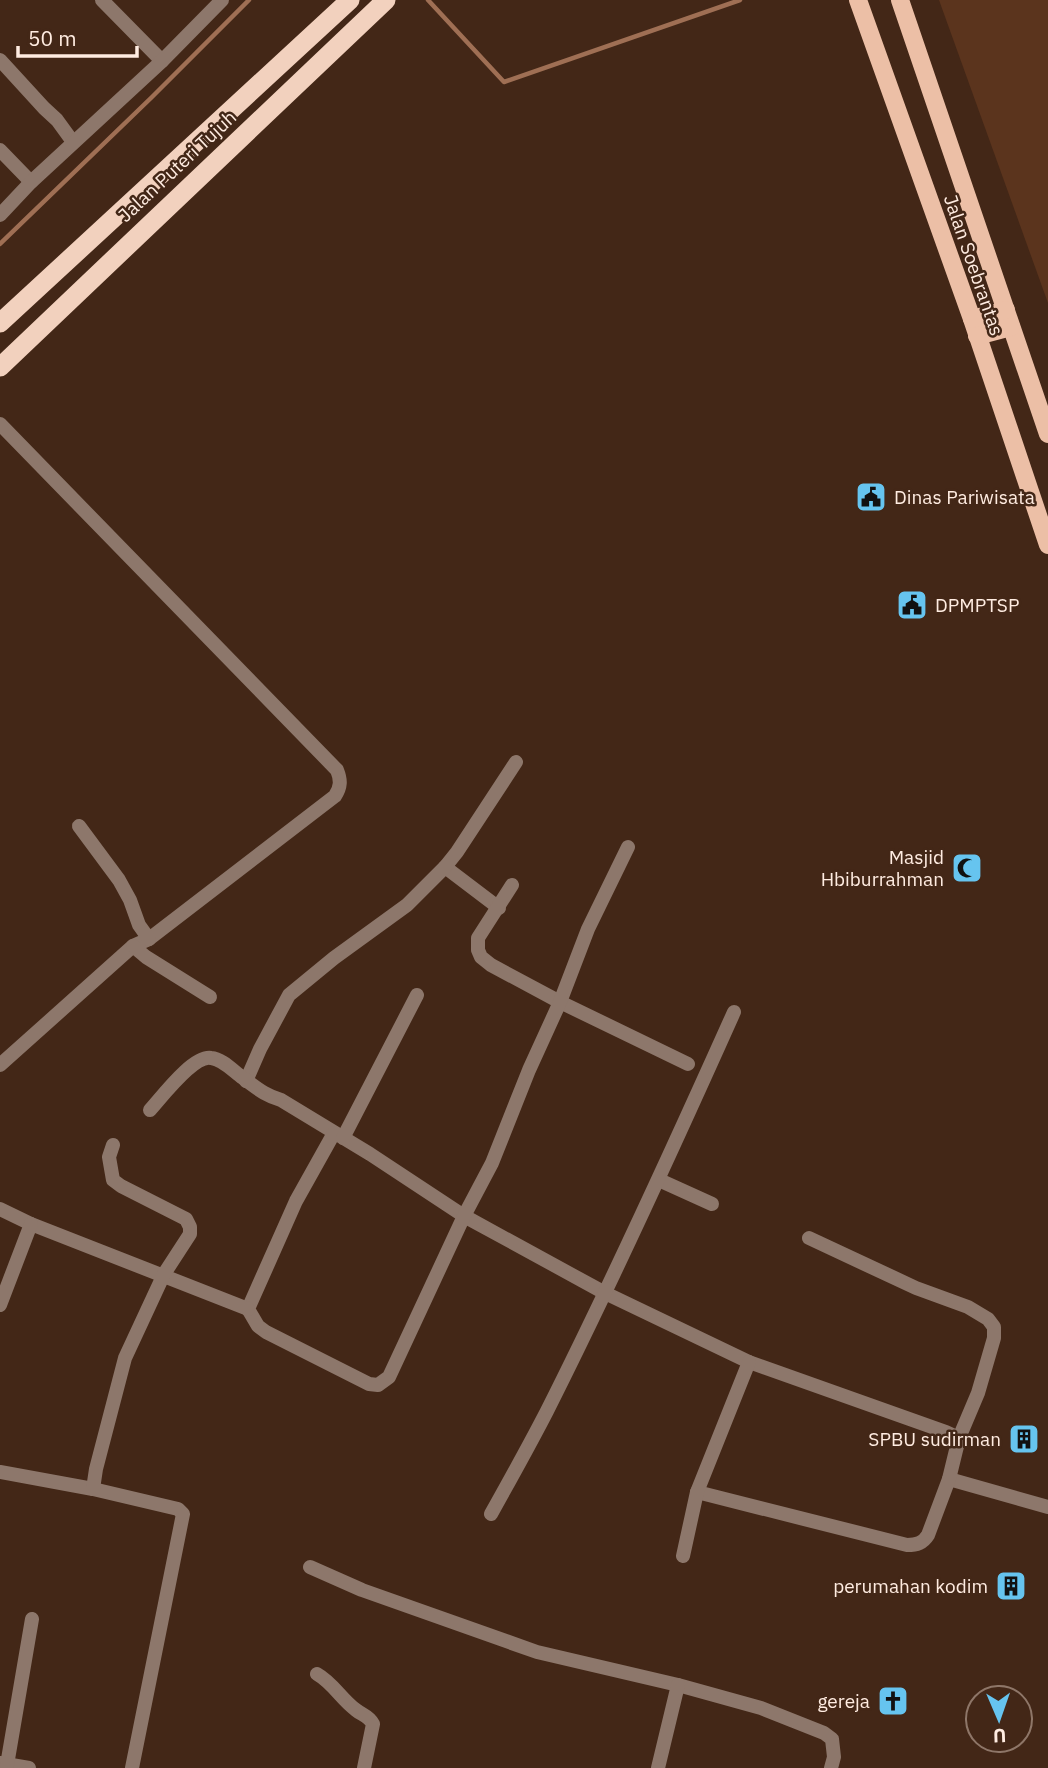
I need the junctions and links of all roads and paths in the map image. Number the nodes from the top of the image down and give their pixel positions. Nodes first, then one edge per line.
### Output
1 (102, 0) edge
2 (222, 0) edge
3 (350, 0) edge
4 (386, 0) edge
5 (858, 0) edge
6 (900, 0) edge
7 (0, 60) edge
8 (162, 61) junction
9 (73, 142) junction
10 (0, 150) edge
11 (31, 182) junction
12 (0, 215) edge
13 (1008, 319) junction
14 (0, 323) edge
15 (974, 328) junction
16 (0, 366) edge
17 (0, 424) edge
18 (1048, 434) edge
19 (1048, 545) edge
20 (516, 762) dead end
21 (79, 826) dead end
22 (628, 847) dead end
23 (445, 867) junction
24 (512, 885) dead end
25 (499, 908) junction
26 (149, 939) junction
27 (133, 946) junction
28 (417, 995) dead end
29 (210, 997) dead end
30 (560, 1002) junction
31 (733, 1012) dead end
32 (688, 1064) dead end
33 (0, 1065) edge
34 (246, 1081) junction
35 (150, 1110) dead end
36 (338, 1136) junction
37 (113, 1145) dead end
38 (659, 1180) junction
39 (712, 1204) dead end
40 (0, 1209) edge
41 (464, 1216) junction
42 (31, 1224) junction
43 (809, 1238) dead end
44 (164, 1274) junction
45 (605, 1293) junction
46 (0, 1305) edge
47 (248, 1309) junction
48 (749, 1362) junction
49 (959, 1438) junction
50 (0, 1472) edge
51 (949, 1479) junction
52 (93, 1489) junction
53 (697, 1492) junction
54 (1048, 1507) edge
55 (491, 1514) dead end
56 (683, 1556) dead end
57 (310, 1567) dead end
58 (32, 1619) dead end
59 (317, 1674) dead end
60 (678, 1685) junction
61 (4, 1764) edge
62 (29, 1768) edge
63 (132, 1768) edge
64 (364, 1768) edge
65 (658, 1768) edge
66 (831, 1768) edge

1 - 8 street
2 - 8 street
3 - 14 highway, Jalan Puteri Tujuh
4 - 16 highway, Jalan Puteri Tujuh
5 - 15 main road, Jalan Soebrantas
6 - 13 main road, Jalan Soebrantas
7 - 9 street
8 - 9 street
9 - 11 street
10 - 11 street
11 - 12 street
13 - 15 main road
13 - 18 main road, Jalan Soebrantas
15 - 19 main road, Jalan Soebrantas
17 - 26 street
20 - 23 street
21 - 26 street
22 - 30 street
23 - 25 street
23 - 34 street
24 - 25 street
25 - 30 street
26 - 27 street
27 - 29 street
27 - 33 street
28 - 36 street
30 - 32 street
30 - 41 street
31 - 38 street
34 - 35 street
34 - 36 street
36 - 41 street
36 - 47 street
37 - 44 street
38 - 39 street
38 - 45 street
40 - 42 street
41 - 45 street
41 - 47 street
42 - 44 street
42 - 46 street
43 - 49 street
44 - 47 street
44 - 52 street
45 - 48 street
45 - 55 street
48 - 49 street
48 - 53 street
49 - 51 street
50 - 52 street
51 - 53 street
51 - 54 street
52 - 63 street
53 - 56 street
57 - 60 street
58 - 61 street
59 - 64 street
60 - 65 street
60 - 66 street
61 - 62 street

